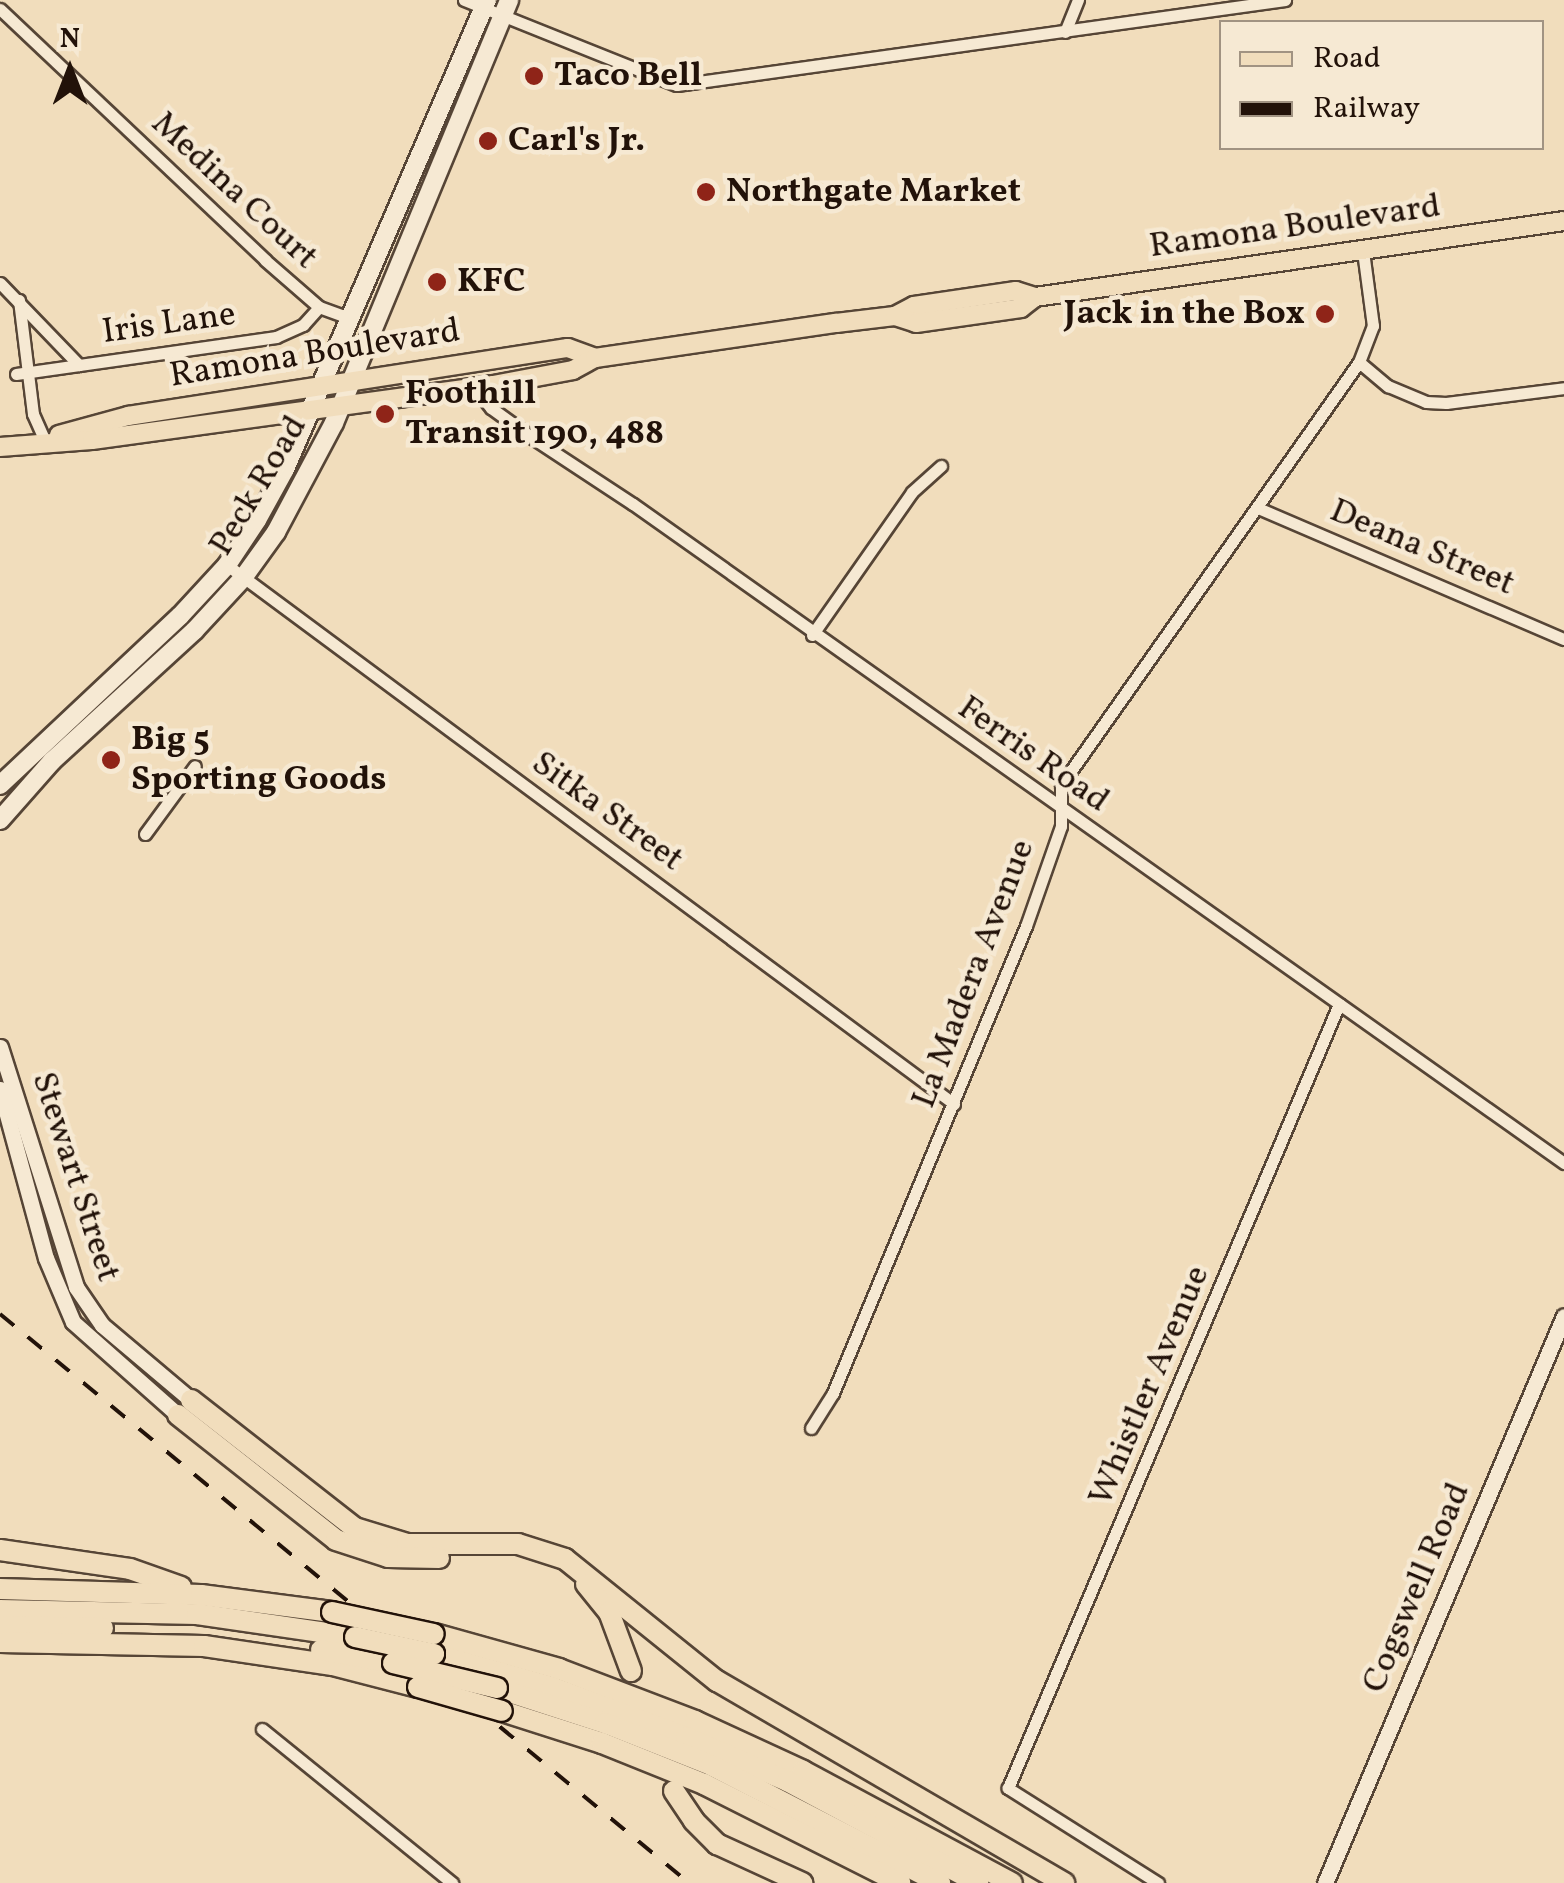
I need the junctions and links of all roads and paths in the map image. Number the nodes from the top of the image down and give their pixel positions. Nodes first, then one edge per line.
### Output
1 (464, 0) edge
2 (1078, 0) edge
3 (1285, 0) edge
4 (485, 4) edge
5 (0, 8) edge
6 (506, 8) edge
7 (1065, 32) junction
8 (403, 201) junction
9 (422, 210) junction
10 (1564, 221) edge
11 (1362, 251) junction
12 (0, 282) edge
13 (19, 300) junction
14 (319, 307) junction
15 (350, 318) junction
16 (596, 358) junction
17 (1359, 362) junction
18 (78, 365) junction
19 (22, 373) junction
20 (349, 381) junction
21 (319, 386) junction
22 (474, 388) junction
23 (1564, 388) edge
24 (342, 406) junction
25 (310, 410) junction
26 (45, 440) junction
27 (0, 447) edge
28 (941, 466) dead end
29 (1258, 508) junction
30 (226, 565) junction
31 (243, 578) junction
32 (812, 635) junction
33 (1564, 639) edge
34 (195, 766) dead end
35 (0, 786) edge
36 (1059, 807) junction
37 (0, 820) edge
38 (145, 834) dead end
39 (1339, 1004) junction
40 (0, 1047) edge
41 (0, 1089) edge
42 (954, 1104) junction
43 (1564, 1164) edge
44 (1564, 1316) edge
45 (184, 1407) junction
46 (811, 1428) dead end
47 (0, 1550) edge
48 (0, 1589) edge
49 (201, 1595) junction
50 (0, 1610) edge
51 (0, 1626) edge
52 (0, 1642) edge
53 (434, 1644) junction
54 (631, 1670) dead end
55 (262, 1729) dead end
56 (674, 1791) dead end
57 (452, 1883) edge
58 (802, 1883) edge
59 (900, 1883) edge
60 (940, 1883) edge
61 (978, 1883) edge
62 (1012, 1883) edge
63 (1064, 1883) edge
64 (1158, 1883) edge
65 (1324, 1883) edge

1 - 4 street
2 - 7 street
3 - 7 street
4 - 6 street
4 - 8 main road, Peck Road
5 - 14 street, Medina Court
6 - 7 street
6 - 9 main road, Peck Road
8 - 9 main road
8 - 15 main road, Peck Road
9 - 20 main road, Peck Road
10 - 11 main road, Ramona Boulevard
11 - 16 main road, Ramona Boulevard
11 - 17 street, La Madera Avenue
12 - 13 street
13 - 18 street
13 - 19 street
14 - 15 street, Medina Court
14 - 18 street, Iris Lane
15 - 21 main road, Peck Road
16 - 20 main road, Ramona Boulevard
16 - 22 main road, Ramona Boulevard
17 - 23 street
17 - 29 street, La Madera Avenue
18 - 19 street, Iris Lane
19 - 26 street
20 - 21 main road, Ramona Boulevard
20 - 24 main road, Peck Road
21 - 25 main road, Peck Road
21 - 26 main road, Ramona Boulevard
22 - 24 main road, Ramona Boulevard
22 - 32 street, Ferris Road
24 - 25 main road, Ramona Boulevard
24 - 31 main road, Peck Road
25 - 26 main road, Ramona Boulevard
25 - 30 main road, Peck Road
26 - 27 main road, Ramona Boulevard
28 - 32 street
29 - 33 street, Deana Street
29 - 36 street, La Madera Avenue
30 - 31 street, Sitka Street
30 - 35 main road, Peck Road
31 - 37 main road, Peck Road
31 - 42 street, Sitka Street
32 - 36 street, Ferris Road
34 - 38 street
36 - 39 street, Ferris Road
36 - 42 street, La Madera Avenue
39 - 43 street, Ferris Road
39 - 64 street, Whistler Avenue
40 - 45 street, Stewart Street
41 - 45 street, Stewart Street
42 - 46 street, La Madera Avenue
44 - 65 street, Cogswell Road
45 - 54 highway
45 - 63 highway
47 - 49 highway
48 - 49 highway
49 - 53 highway, bridge
50 - 53 highway, bridge
51 - 60 highway, bridge
52 - 59 highway, bridge
53 - 61 highway
53 - 62 highway
55 - 57 street
56 - 58 highway

